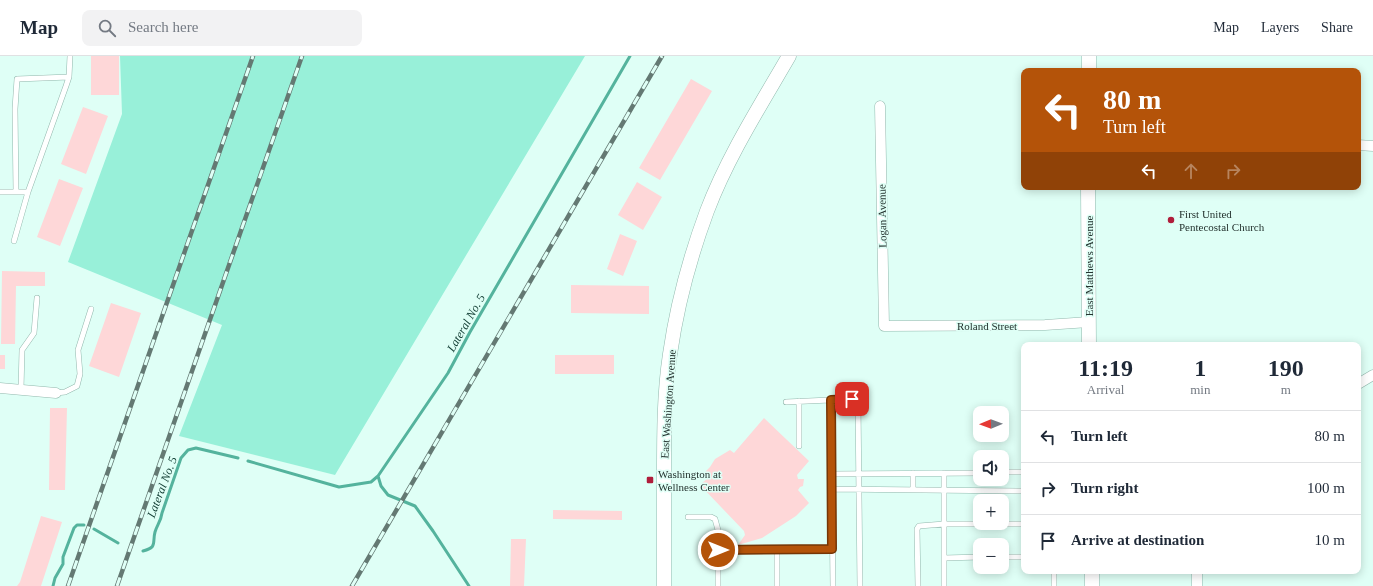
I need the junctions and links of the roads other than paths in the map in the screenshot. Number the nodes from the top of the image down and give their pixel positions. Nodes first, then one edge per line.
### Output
1 (70, 56) edge
2 (789, 56) edge
3 (1089, 56) edge
4 (1089, 68) edge
5 (69, 77) junction
6 (880, 106) dead end
7 (1361, 145) edge
8 (1373, 146) edge
9 (1088, 190) edge
10 (0, 192) edge
11 (16, 192) junction
12 (28, 192) junction
13 (14, 241) dead end
14 (37, 298) dead end
15 (91, 309) dead end
16 (1089, 322) junction
17 (884, 326) joint
18 (1089, 342) edge
19 (1373, 376) edge
20 (1361, 382) edge
21 (0, 388) edge
22 (21, 389) junction
23 (56, 393) joint
24 (831, 400) junction
25 (799, 401) junction
26 (786, 402) dead end
27 (799, 446) dead end
28 (1009, 472) edge
29 (1021, 472) edge
30 (913, 473) junction
31 (944, 473) junction
32 (973, 473) edge
33 (831, 474) junction
34 (859, 474) junction
35 (831, 490) junction
36 (859, 490) junction
37 (913, 490) junction
38 (944, 490) junction
39 (1021, 491) edge
40 (688, 517) dead end
41 (944, 524) junction
42 (1021, 524) edge
43 (776, 549) junction
44 (832, 549) junction
45 (718, 550) junction
46 (973, 557) edge
47 (1009, 557) edge
48 (1021, 557) edge
49 (944, 558) junction
50 (1054, 574) edge
51 (1092, 574) edge
52 (1197, 574) edge
53 (664, 586) edge
54 (718, 586) edge
55 (777, 586) edge
56 (833, 586) edge
57 (860, 586) edge
58 (918, 586) edge
59 (944, 586) edge
60 (1054, 586) edge
61 (1092, 586) edge
62 (1197, 586) edge

1 - 5 lane
2 - 53 street, East Washington Avenue
3 - 4 street
5 - 11 lane
5 - 12 lane
6 - 17 street, Logan Avenue
7 - 8 street
9 - 16 street, East Matthews Avenue
10 - 11 lane
11 - 12 lane
12 - 13 lane
14 - 22 lane
15 - 23 lane
16 - 17 street, Roland Street
16 - 18 street, East Matthews Avenue
19 - 20 street
21 - 22 street
22 - 23 street
24 - 25 lane
24 - 33 lane
24 - 34 lane
25 - 26 lane
25 - 27 lane
28 - 29 lane
30 - 31 lane
30 - 34 lane
30 - 37 lane
31 - 32 lane
31 - 38 lane
33 - 34 lane
33 - 35 lane
34 - 36 lane
35 - 36 lane
35 - 44 lane
36 - 37 lane
36 - 57 lane
37 - 38 lane
38 - 39 lane
38 - 41 lane
40 - 45 lane
41 - 42 lane
41 - 49 lane
41 - 58 lane
43 - 44 lane
43 - 45 lane
43 - 55 lane
44 - 56 lane
45 - 54 lane
46 - 49 lane
47 - 48 lane
49 - 59 lane
50 - 60 lane
51 - 61 street
52 - 62 street

